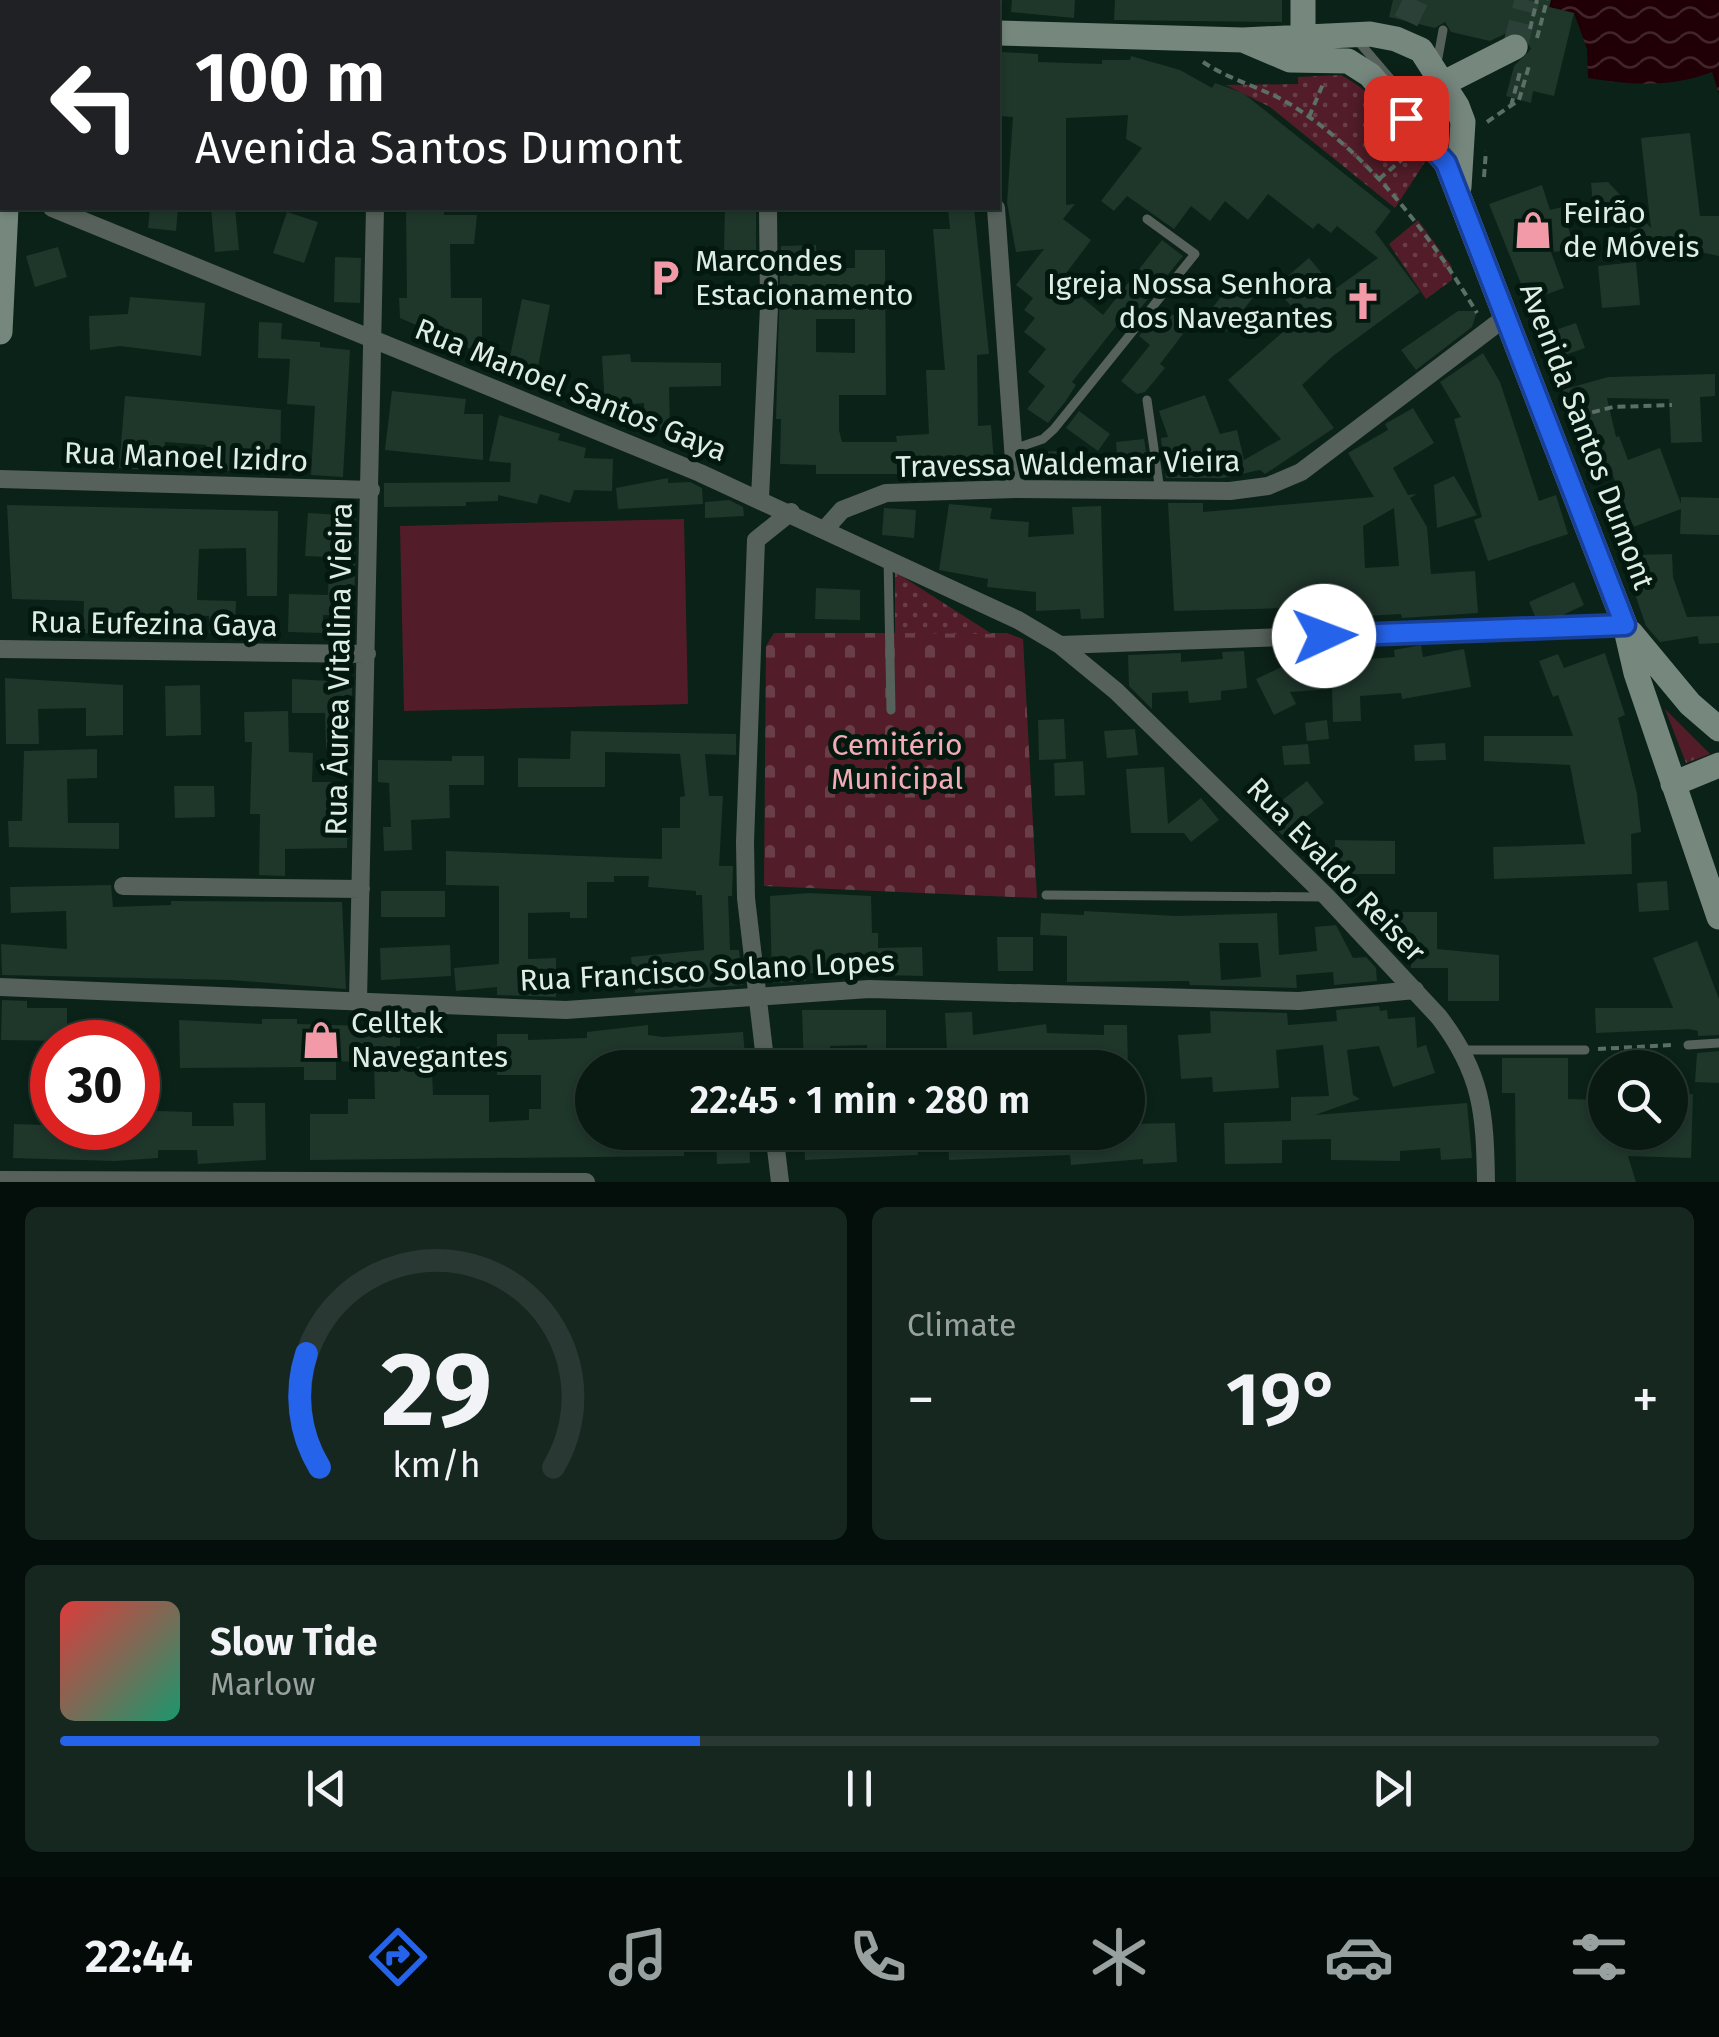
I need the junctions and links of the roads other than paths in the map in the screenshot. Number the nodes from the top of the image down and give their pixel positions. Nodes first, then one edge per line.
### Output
1 (1303, 0) edge
2 (1444, 30) dead end
3 (1000, 34) edge
4 (1352, 36) junction
5 (1242, 40) junction
6 (1303, 40) junction
7 (1515, 47) dead end
8 (1440, 77) junction
9 (1446, 163) junction
10 (1459, 192) junction
11 (6, 210) edge
12 (57, 210) edge
13 (375, 210) edge
14 (768, 210) edge
15 (996, 210) edge
16 (1147, 220) dead end
17 (1507, 316) junction
18 (0, 332) edge
19 (374, 339) junction
20 (1147, 400) dead end
21 (1014, 450) junction
22 (0, 479) edge
23 (1016, 489) junction
24 (370, 490) junction
25 (1160, 490) junction
26 (760, 498) junction
27 (792, 512) junction
28 (826, 528) junction
29 (888, 556) junction
30 (1625, 625) junction
31 (1060, 645) junction
32 (0, 649) edge
33 (366, 654) junction
34 (891, 710) dead end
35 (1719, 729) edge
36 (1719, 764) edge
37 (1673, 784) junction
38 (124, 886) dead end
39 (361, 889) junction
40 (1046, 895) dead end
41 (1327, 897) junction
42 (1719, 916) edge
43 (0, 986) edge
44 (1415, 990) junction
45 (758, 997) junction
46 (358, 1001) junction
47 (1719, 1043) edge
48 (1688, 1045) road end
49 (764, 1050) edge
50 (1465, 1050) junction
51 (1585, 1050) road end
52 (776, 1150) edge
53 (0, 1180) edge
54 (586, 1182) edge
55 (780, 1182) edge
56 (1486, 1182) edge

1 - 6 main road
2 - 8 lane
3 - 5 main road
4 - 6 main road
4 - 8 main road
4 - 9 lane
5 - 6 main road
5 - 9 main road, Avenida Santos Dumont
7 - 8 main road
8 - 10 main road
9 - 10 main road, Avenida Santos Dumont
10 - 17 main road, Avenida Santos Dumont
11 - 18 main road
12 - 19 street, Rua Manoel Santos Gaya
13 - 19 street, Rua Áurea Vitalina Vieira
14 - 26 street
15 - 21 street
16 - 21 lane
17 - 25 street, Travessa Waldemar Vieira
17 - 30 main road, Avenida Santos Dumont
19 - 24 street, Rua Áurea Vitalina Vieira
19 - 26 street, Rua Manoel Santos Gaya
20 - 25 lane
21 - 23 street
22 - 24 street, Rua Manoel Izidro
23 - 25 street, Travessa Waldemar Vieira
23 - 28 street, Travessa Waldemar Vieira
24 - 33 street, Rua Áurea Vitalina Vieira
26 - 27 street, Rua Manoel Santos Gaya
27 - 28 street, Rua Manoel Santos Gaya
27 - 45 street
28 - 29 street, Rua Manoel Santos Gaya
29 - 31 street, Rua Manoel Santos Gaya
29 - 34 lane
30 - 31 street
30 - 35 main road
30 - 37 main road, Avenida Santos Dumont
31 - 41 street, Rua Evaldo Reiser
32 - 33 street, Rua Eufezina Gaya
33 - 39 street, Rua Áurea Vitalina Vieira
36 - 37 main road
37 - 42 main road, Avenida Santos Dumont
38 - 39 street
39 - 46 street, Rua Áurea Vitalina Vieira
40 - 41 lane
41 - 44 street, Rua Evaldo Reiser
43 - 46 street, Rua Francisco Solano Lopes
44 - 45 street, Rua Francisco Solano Lopes
44 - 50 street, Rua Evaldo Reiser
45 - 46 street, Rua Francisco Solano Lopes
45 - 49 street
47 - 48 lane
50 - 51 lane
50 - 56 street, Rua Evaldo Reiser
52 - 55 street
53 - 54 street

